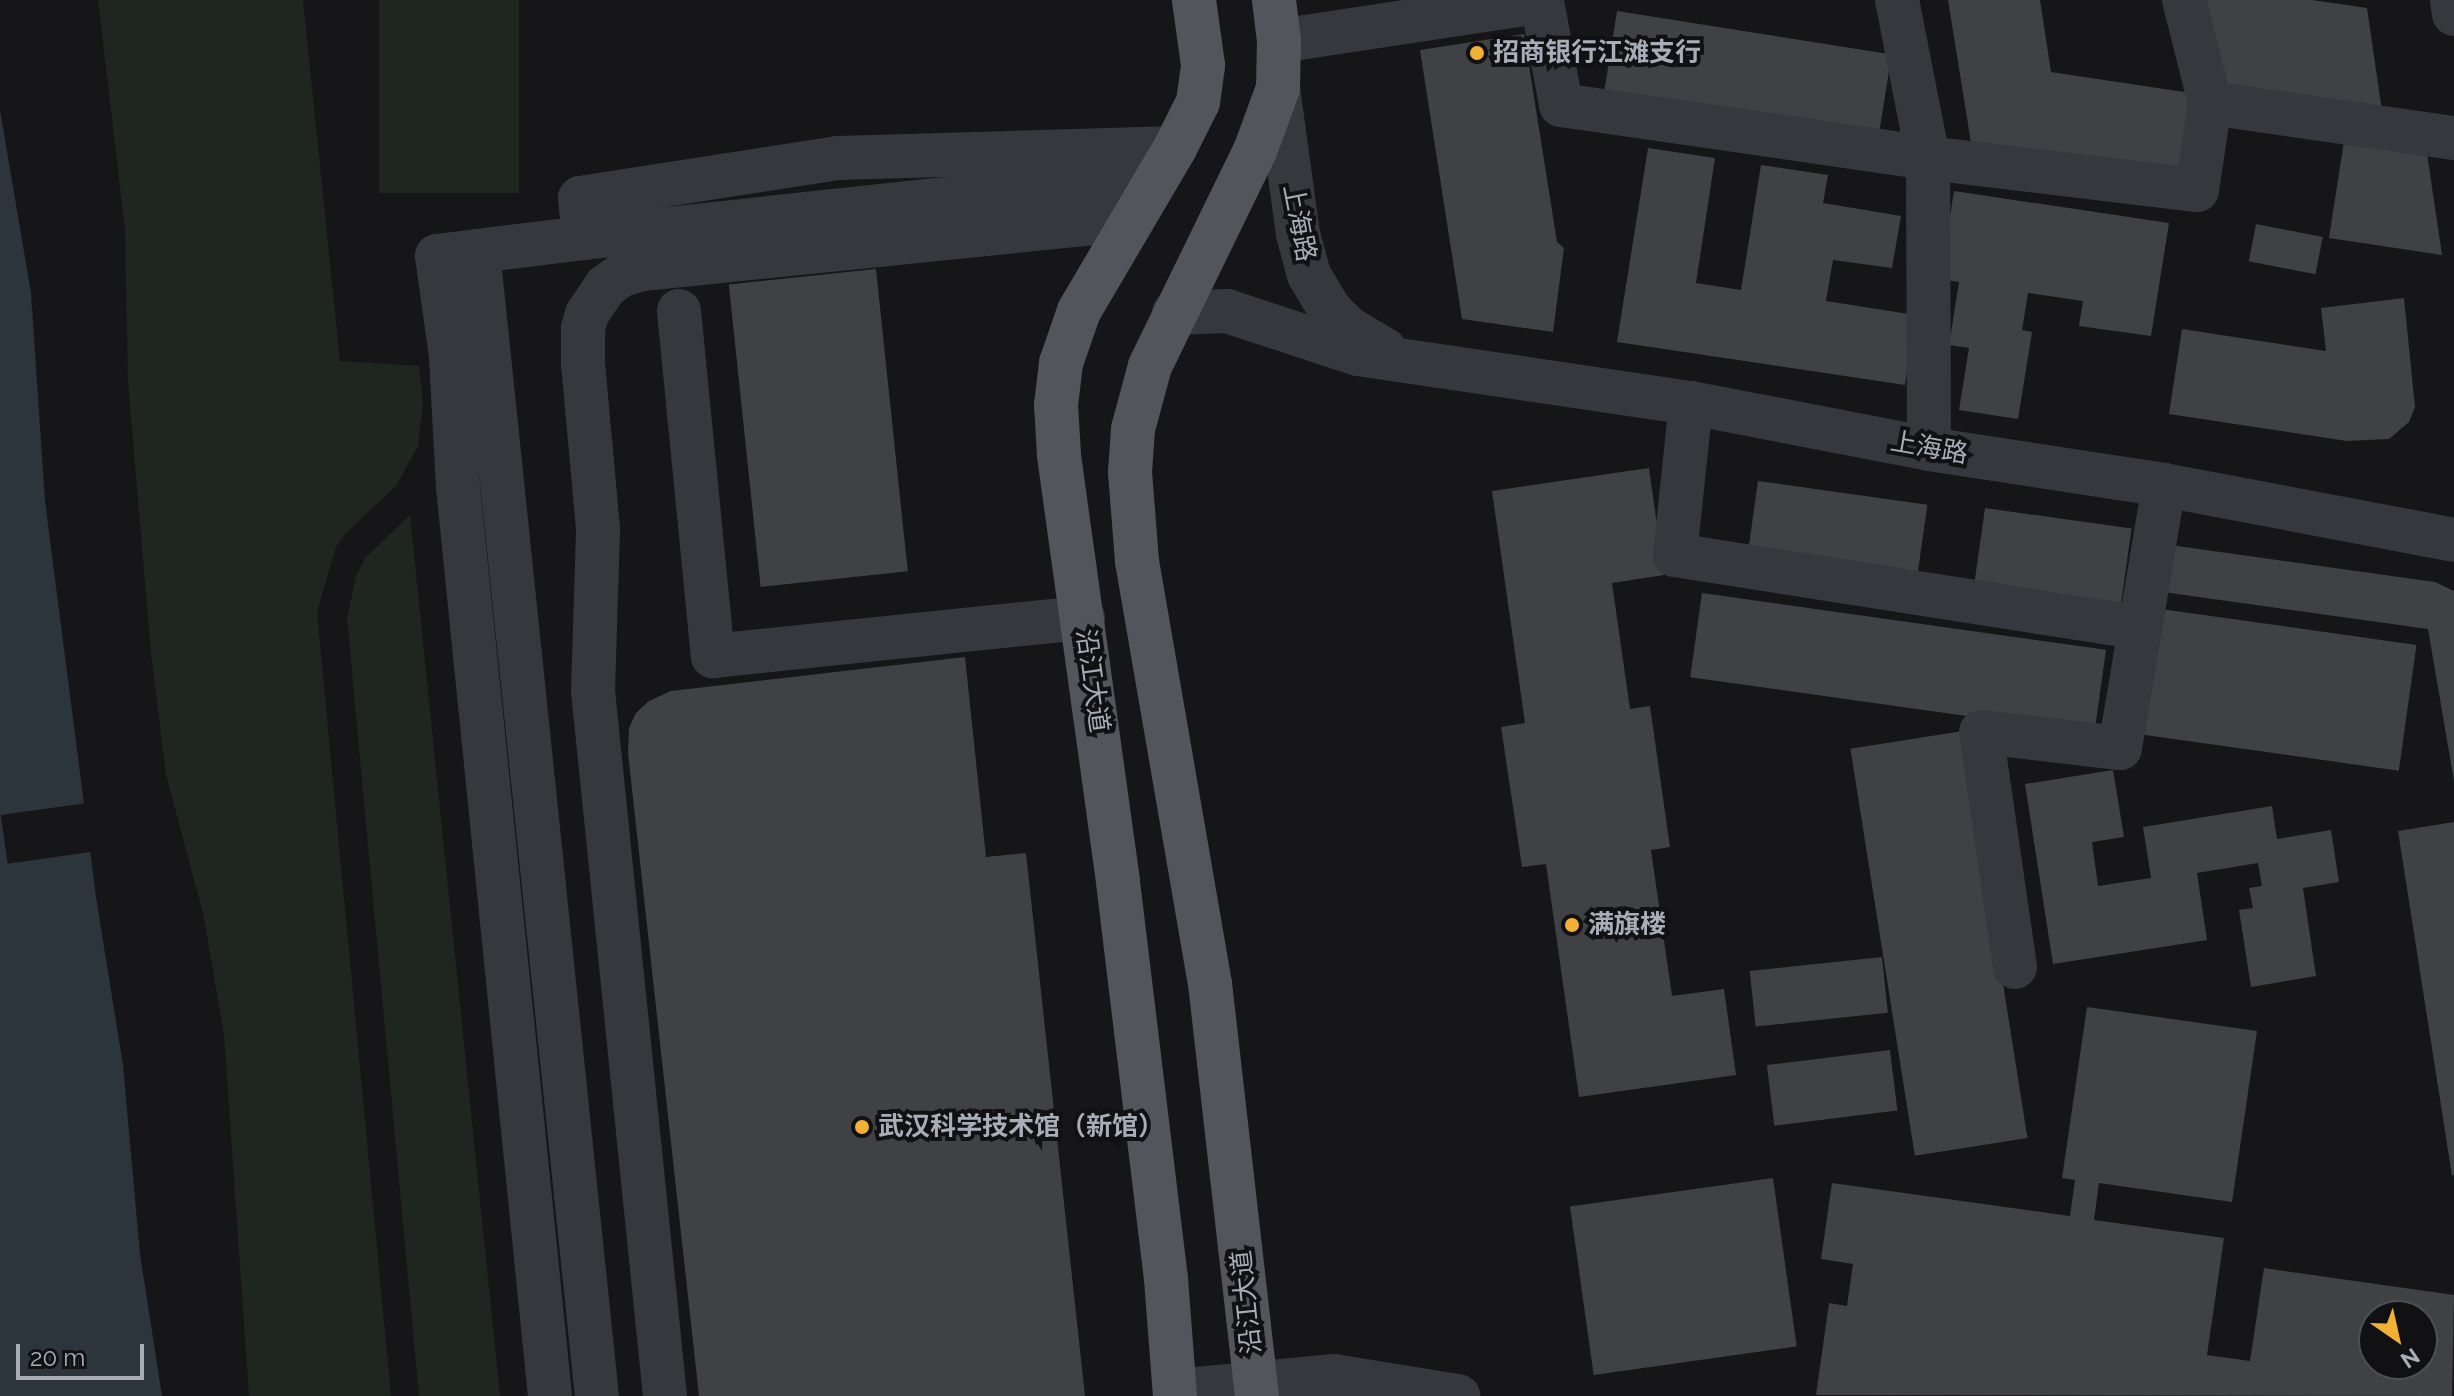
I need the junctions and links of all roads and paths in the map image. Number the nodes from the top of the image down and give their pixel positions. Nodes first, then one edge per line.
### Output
1 (1194, 0) edge
2 (1897, 0) edge
3 (2184, 0) edge
4 (2452, 0) edge
5 (2454, 14) edge
6 (1276, 21) edge
7 (1278, 88) junction
8 (2210, 103) junction
9 (2454, 138) edge
10 (1928, 158) junction
11 (1167, 162) junction
12 (1132, 219) junction
13 (478, 251) junction
14 (679, 311) dead end
15 (1174, 313) junction
16 (1404, 362) junction
17 (1691, 403) junction
18 (1929, 449) junction
19 (2164, 485) junction
20 (2454, 540) edge
21 (1083, 618) junction
22 (2140, 628) junction
23 (2015, 967) dead end
24 (1256, 1389) edge
25 (1175, 1394) edge
26 (550, 1396) edge
27 (597, 1396) edge
28 (665, 1396) edge
29 (1458, 1396) edge

1 - 11 main road, 沿江大道
2 - 10 street
3 - 8 street
4 - 5 street
6 - 7 main road, 沿江大道
6 - 10 street
7 - 15 main road, 沿江大道
7 - 16 street, 上海路
8 - 9 street
8 - 10 street
10 - 18 street
11 - 12 main road, 沿江大道
11 - 13 street
12 - 21 main road, 沿江大道
12 - 28 street
13 - 26 street
13 - 27 street
14 - 21 street
15 - 16 street, 上海路
15 - 24 main road, 沿江大道
16 - 17 street, 上海路
17 - 18 street, 上海路
17 - 22 street
18 - 19 street, 上海路
19 - 20 street, 上海路
19 - 22 street
21 - 25 main road, 沿江大道
22 - 23 street
24 - 25 street
24 - 29 street

